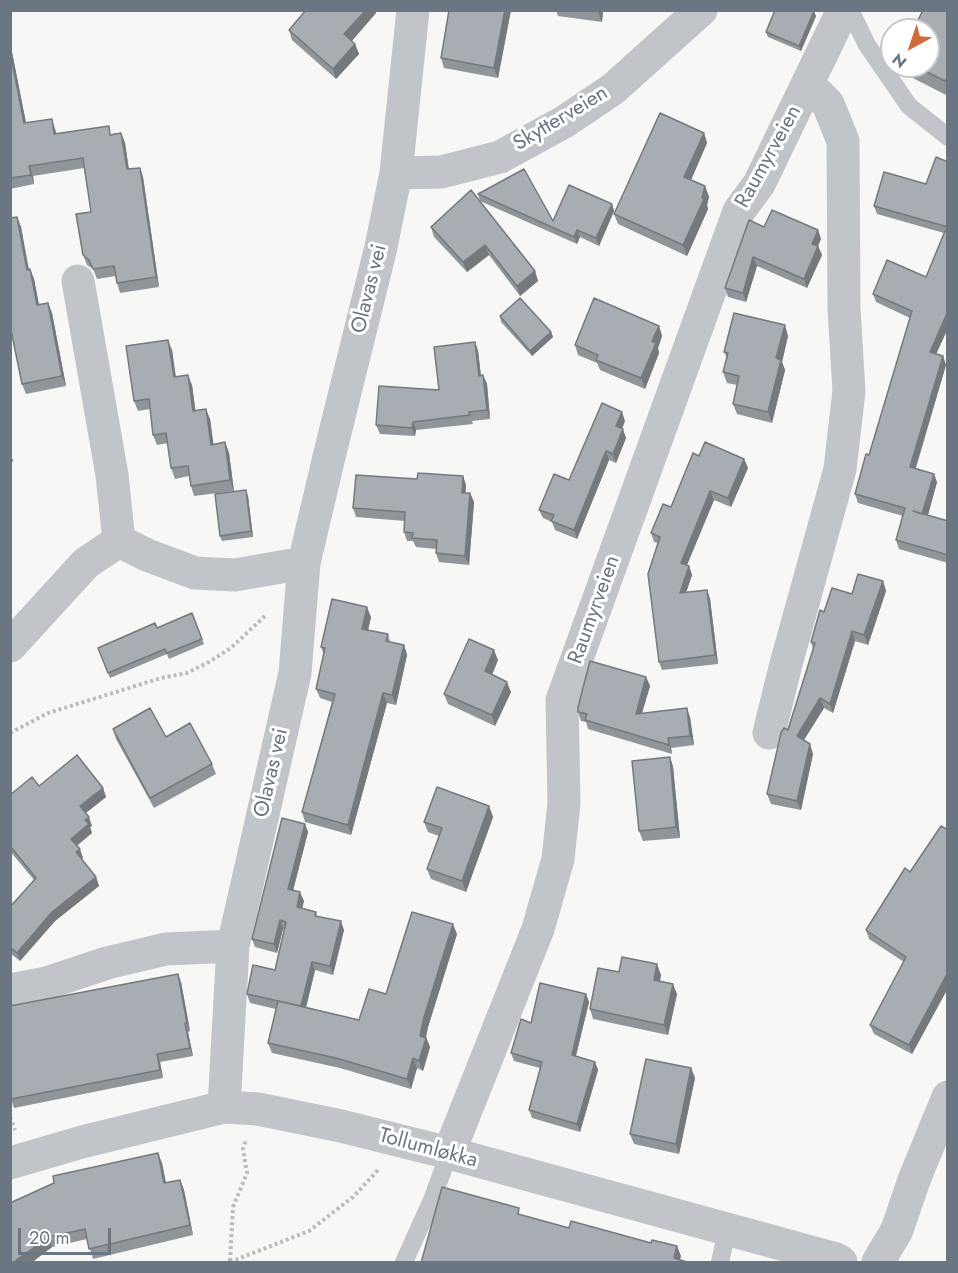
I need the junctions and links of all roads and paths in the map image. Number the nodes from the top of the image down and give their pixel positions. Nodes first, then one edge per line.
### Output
1 (413, 10) edge
2 (702, 10) edge
3 (843, 10) edge
4 (850, 10) edge
5 (808, 84) junction
6 (948, 137) edge
7 (396, 173) junction
8 (78, 281) dead end
9 (119, 541) junction
10 (304, 563) junction
11 (272, 610) dead end
12 (10, 646) edge
13 (10, 733) edge
14 (769, 733) dead end
15 (233, 946) junction
16 (10, 990) edge
17 (948, 1097) edge
18 (224, 1107) junction
19 (258, 1109) junction
20 (404, 1142) junction
21 (449, 1154) junction
22 (10, 1163) edge
23 (727, 1231) junction
24 (230, 1262) edge
25 (404, 1263) edge
26 (720, 1263) edge
27 (841, 1263) edge
28 (878, 1263) edge

1 - 7 street, Olavas vei
2 - 7 street, Skytterveien
3 - 5 street, Raumyrveien
4 - 6 lane
5 - 14 street, Raumyrveien
5 - 21 street, Raumyrveien
7 - 10 street, Olavas vei
8 - 9 street
9 - 10 street
9 - 12 street
10 - 15 street, Olavas vei
11 - 13 path
15 - 16 street
15 - 18 street, Olavas vei
17 - 28 street
18 - 19 street, Tollumløkka
18 - 22 street, Tollumløkka
19 - 20 street, Tollumløkka
19 - 24 path
20 - 21 street, Tollumløkka
20 - 24 path
21 - 23 street, Tollumløkka
21 - 25 lane
23 - 26 lane
23 - 27 street, Tollumløkka

